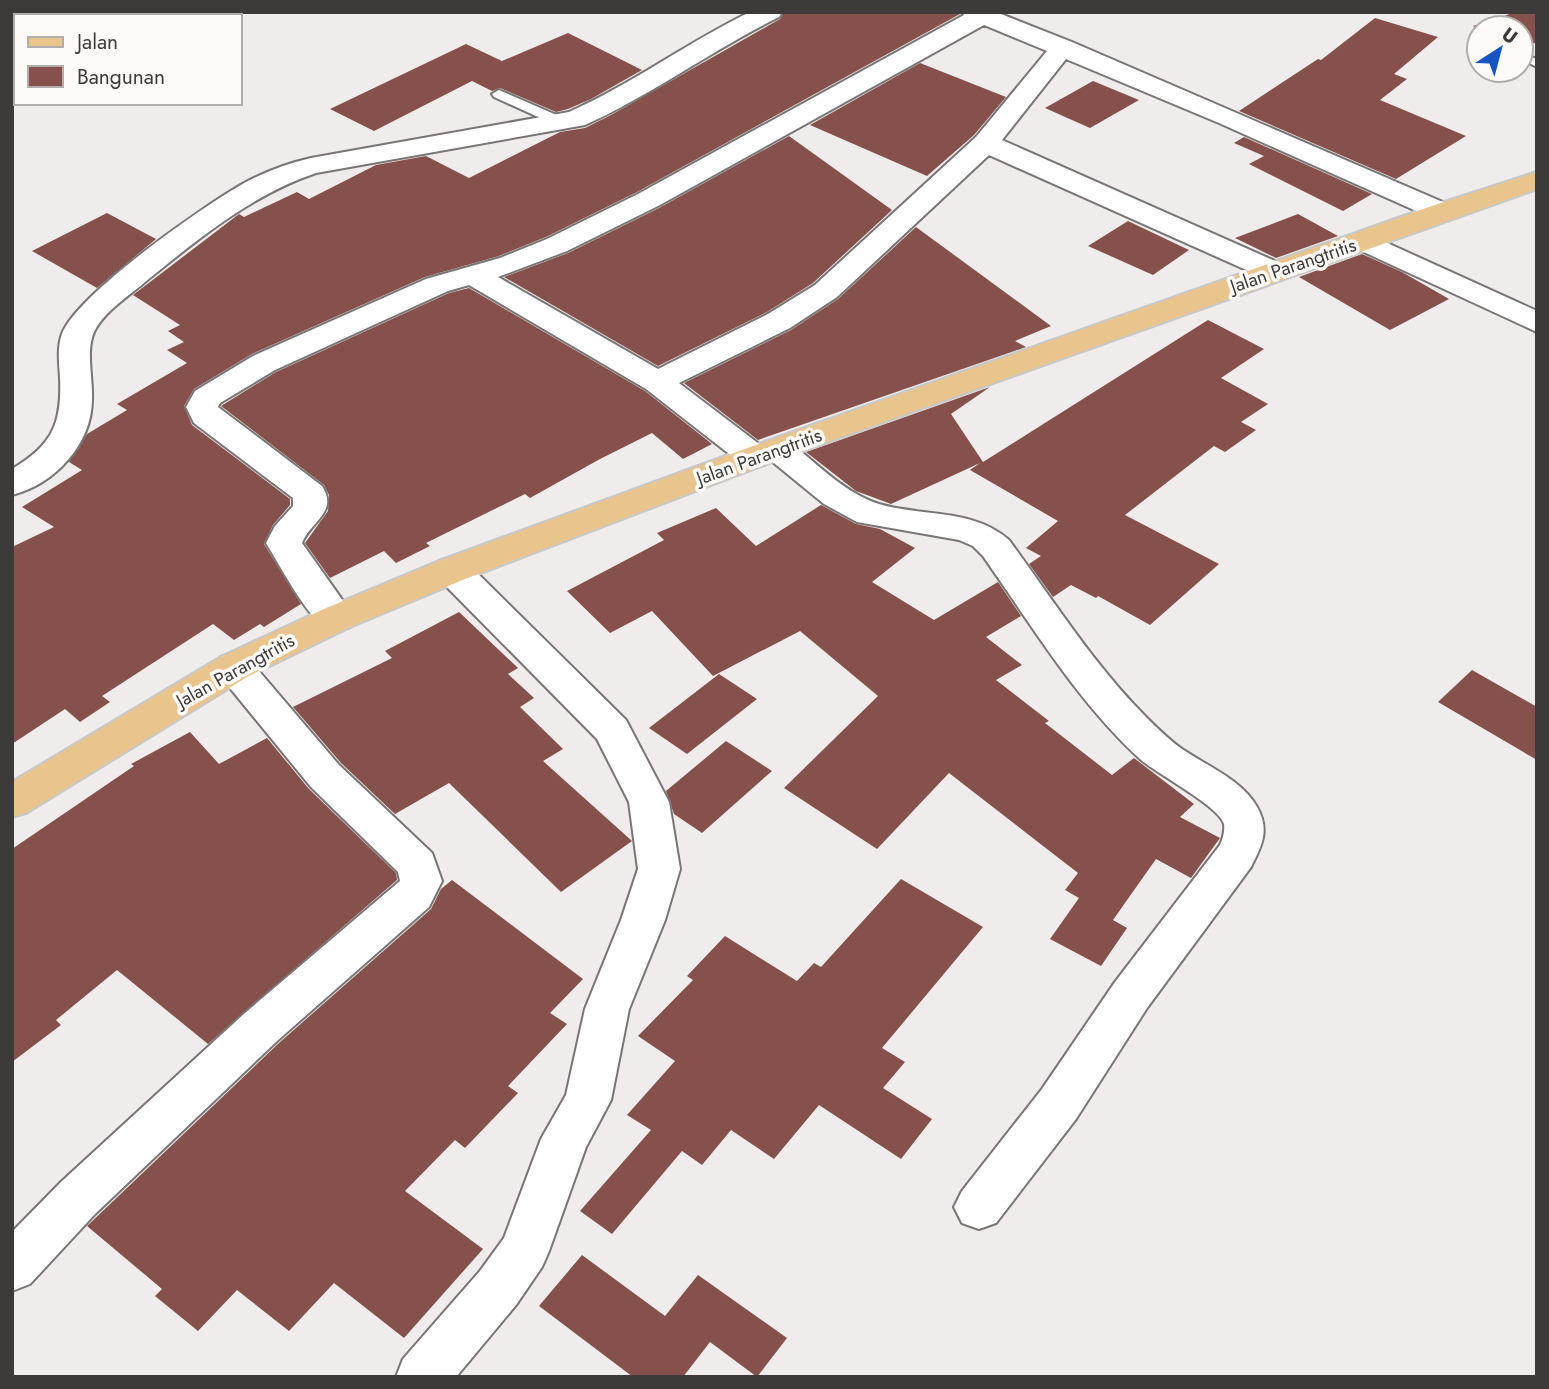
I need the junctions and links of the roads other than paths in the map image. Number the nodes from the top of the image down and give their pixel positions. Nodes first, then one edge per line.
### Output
1 (770, 12) edge
2 (979, 14) edge
3 (1063, 47) junction
4 (499, 94) dead end
5 (564, 123) junction
6 (986, 143) junction
7 (1537, 180) edge
8 (1441, 212) junction
9 (1363, 241) junction
10 (1273, 271) junction
11 (471, 274) junction
12 (1537, 323) edge
13 (657, 382) junction
14 (766, 453) junction
15 (12, 484) edge
16 (452, 570) junction
17 (337, 618) junction
18 (234, 667) junction
19 (12, 802) edge
20 (979, 1207) dead end
21 (12, 1267) edge
22 (422, 1377) edge

1 - 5 street
2 - 3 street
2 - 11 street
3 - 6 street
3 - 8 street
4 - 5 lane
5 - 15 street
6 - 10 street
6 - 13 street
7 - 8 main road, Jalan Parangtritis
8 - 9 main road, Jalan Parangtritis
9 - 10 main road, Jalan Parangtritis
9 - 12 street
10 - 14 main road, Jalan Parangtritis
11 - 13 street
11 - 17 street
13 - 14 street
14 - 16 main road, Jalan Parangtritis
14 - 20 street
16 - 17 main road, Jalan Parangtritis
16 - 22 street
17 - 18 main road, Jalan Parangtritis
18 - 19 main road, Jalan Parangtritis
18 - 21 street

